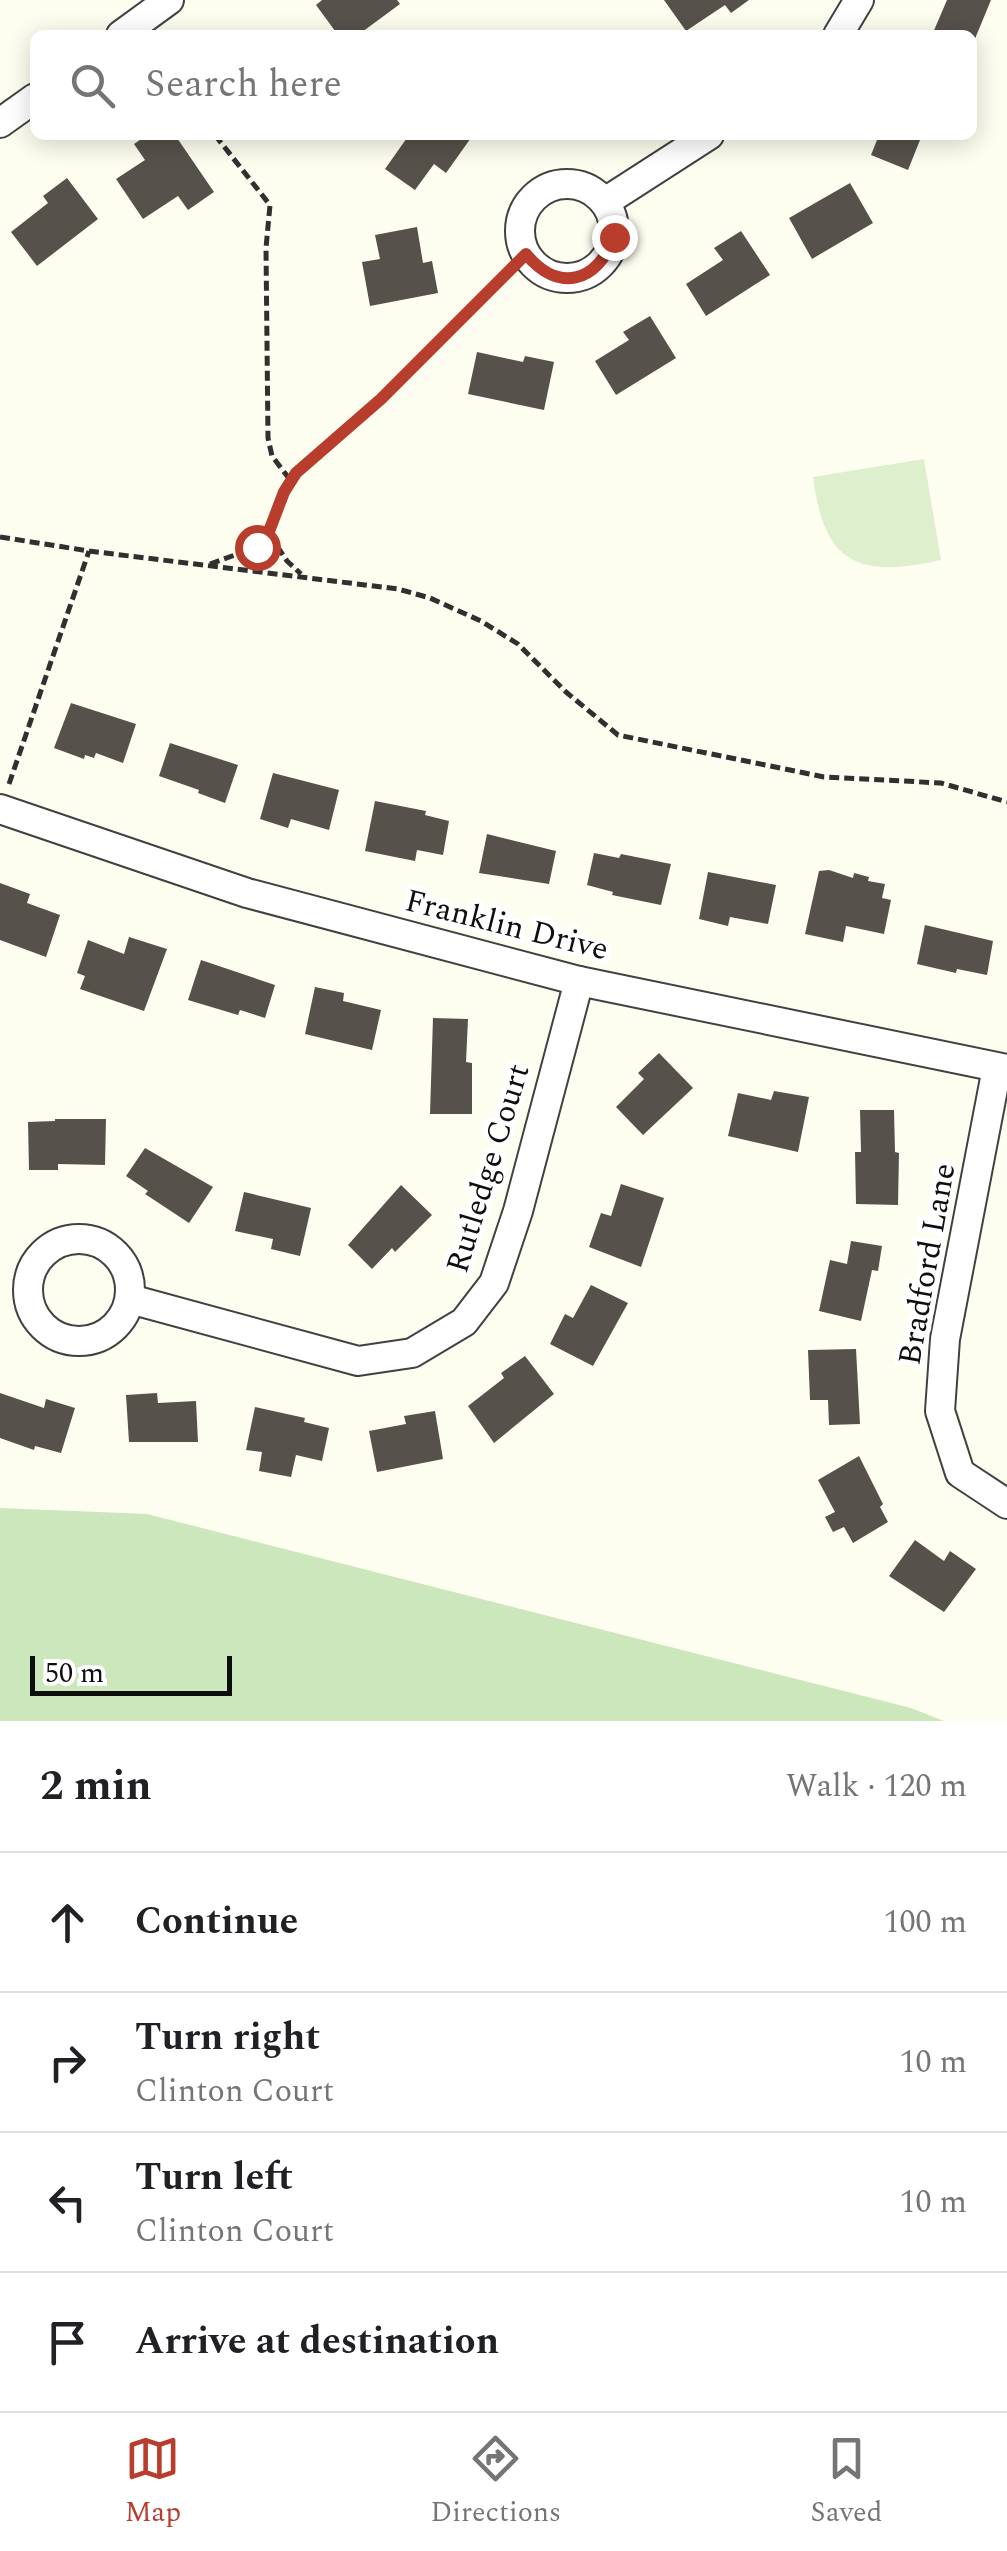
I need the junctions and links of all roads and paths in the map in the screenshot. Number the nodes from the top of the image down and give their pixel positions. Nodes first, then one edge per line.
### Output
1 (170, 0) edge
2 (859, 0) edge
3 (128, 30) edge
4 (841, 30) edge
5 (30, 102) edge
6 (0, 123) edge
7 (219, 140) edge
8 (701, 140) edge
9 (605, 202) junction
10 (526, 254) junction
11 (291, 482) junction
12 (268, 534) junction
13 (0, 536) edge
14 (90, 551) junction
15 (206, 565) junction
16 (304, 577) junction
17 (1007, 802) edge
18 (0, 809) edge
19 (580, 981) junction
20 (1002, 1068) edge
21 (130, 1299) dead end
22 (1007, 1504) edge

1 - 3 street
2 - 4 street
5 - 6 street
7 - 11 path
8 - 9 street
9 - 10 street
9 - 10 street
10 - 11 path
11 - 12 path
12 - 15 path
12 - 16 path
13 - 14 path
14 - 15 path
14 - 18 path
15 - 16 path
16 - 17 path
18 - 19 street, Franklin Drive
19 - 20 street, Franklin Drive
19 - 21 street, Rutledge Court
20 - 22 street, Bradford Lane

